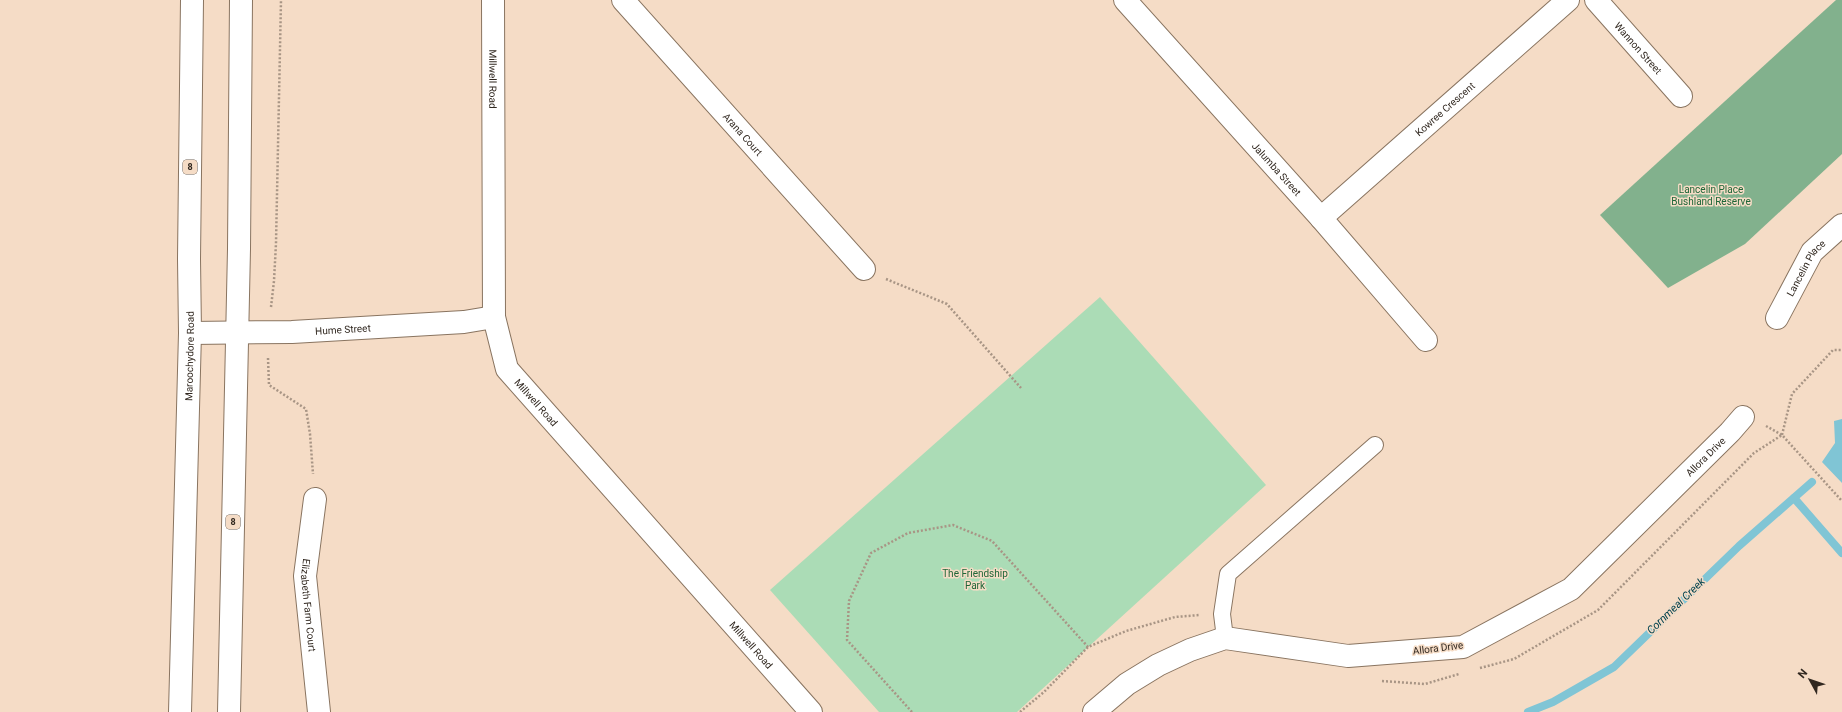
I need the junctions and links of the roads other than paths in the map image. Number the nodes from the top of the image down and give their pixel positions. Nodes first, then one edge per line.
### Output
1 (192, 0) edge
2 (241, 0) edge
3 (492, 0) edge
4 (622, 0) edge
5 (1125, 0) edge
6 (1596, 0) edge
7 (1555, 4) edge
8 (1681, 96) dead end
9 (1321, 218) junction
10 (1842, 225) edge
11 (864, 269) road end
12 (494, 317) junction
13 (1777, 318) dead end
14 (237, 332) junction
15 (190, 333) junction
16 (1426, 340) dead end
17 (1743, 417) dead end
18 (1375, 445) dead end
19 (315, 499) road end
20 (1225, 638) junction
21 (180, 712) edge
22 (229, 712) edge
23 (319, 712) edge
24 (811, 712) edge
25 (1094, 712) edge

1 - 15 street, Maroochydore Road / 8
2 - 14 street, 8
3 - 12 street, Millwell Road
4 - 11 street, Arana Court
5 - 9 street, Jalumba Street
6 - 8 street, Wannon Street
7 - 9 street, Kowree Crescent
9 - 16 street, Jalumba Street
10 - 13 street, Lancelin Place
12 - 14 street, Hume Street
12 - 24 street, Millwell Road
14 - 15 street, Hume Street
14 - 22 street, 8
15 - 21 street, Maroochydore Road / 8
17 - 20 street, Allora Drive
18 - 20 lane
19 - 23 street, Elizabeth Farm Court
20 - 25 street, Allora Drive

